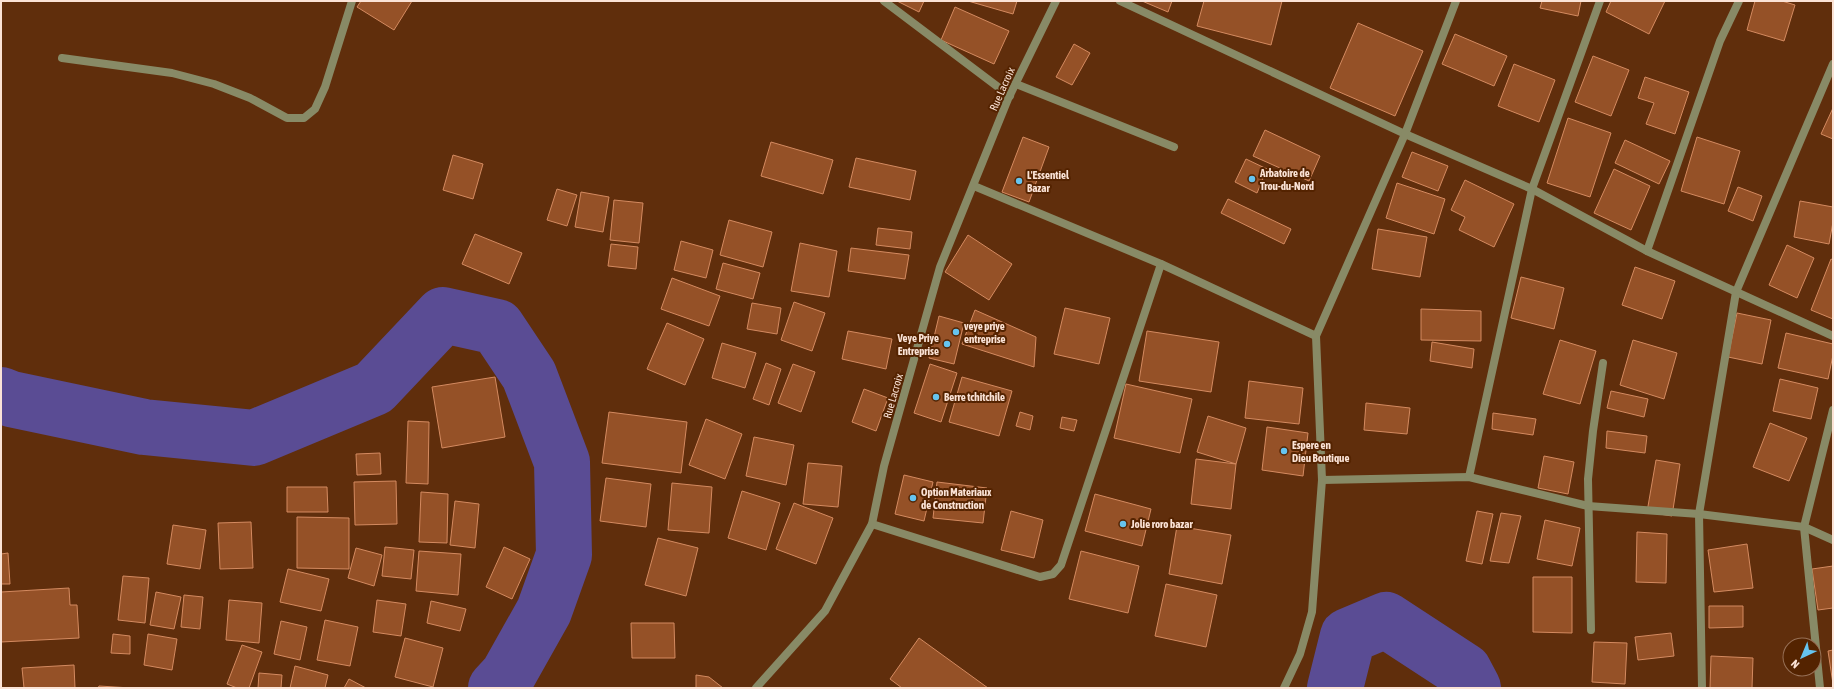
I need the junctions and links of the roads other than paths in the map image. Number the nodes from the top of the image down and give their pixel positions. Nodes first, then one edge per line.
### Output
1 (352, 1) edge
2 (884, 1) edge
3 (1056, 1) edge
4 (1120, 1) edge
5 (1456, 1) edge
6 (1600, 1) edge
7 (1739, 1) edge
8 (62, 58) dead end
9 (1833, 64) edge
10 (1016, 84) junction
11 (1010, 96) junction
12 (1405, 134) junction
13 (1174, 146) dead end
14 (974, 186) junction
15 (1532, 189) junction
16 (1647, 251) junction
17 (1161, 264) junction
18 (1736, 292) junction
19 (1316, 336) junction
20 (1833, 336) edge
21 (1603, 363) dead end
22 (1833, 410) edge
23 (1469, 477) junction
24 (1322, 480) junction
25 (1588, 506) junction
26 (1699, 514) junction
27 (872, 524) junction
28 (1804, 527) junction
29 (1833, 540) edge
30 (1591, 630) dead end
31 (756, 688) edge
32 (1284, 688) edge
33 (1702, 688) edge
34 (1820, 688) edge

1 - 8 street
2 - 11 street
3 - 10 street, Rue Lacroix
4 - 12 street
5 - 12 street
6 - 15 street
7 - 16 street
9 - 18 street
10 - 11 street, Rue Lacroix
10 - 13 street
11 - 14 street, Rue Lacroix
12 - 15 street
12 - 19 street
14 - 17 street
14 - 27 street, Rue Lacroix
15 - 16 street
15 - 23 street
16 - 18 street
17 - 19 street
17 - 27 street
18 - 20 street
18 - 26 street
19 - 24 street
21 - 25 street
22 - 28 street
23 - 24 street
23 - 25 street
24 - 32 street
25 - 26 street
25 - 30 street
26 - 28 street
26 - 33 street
27 - 31 street, Rue Lacroix
28 - 29 street
28 - 34 street

